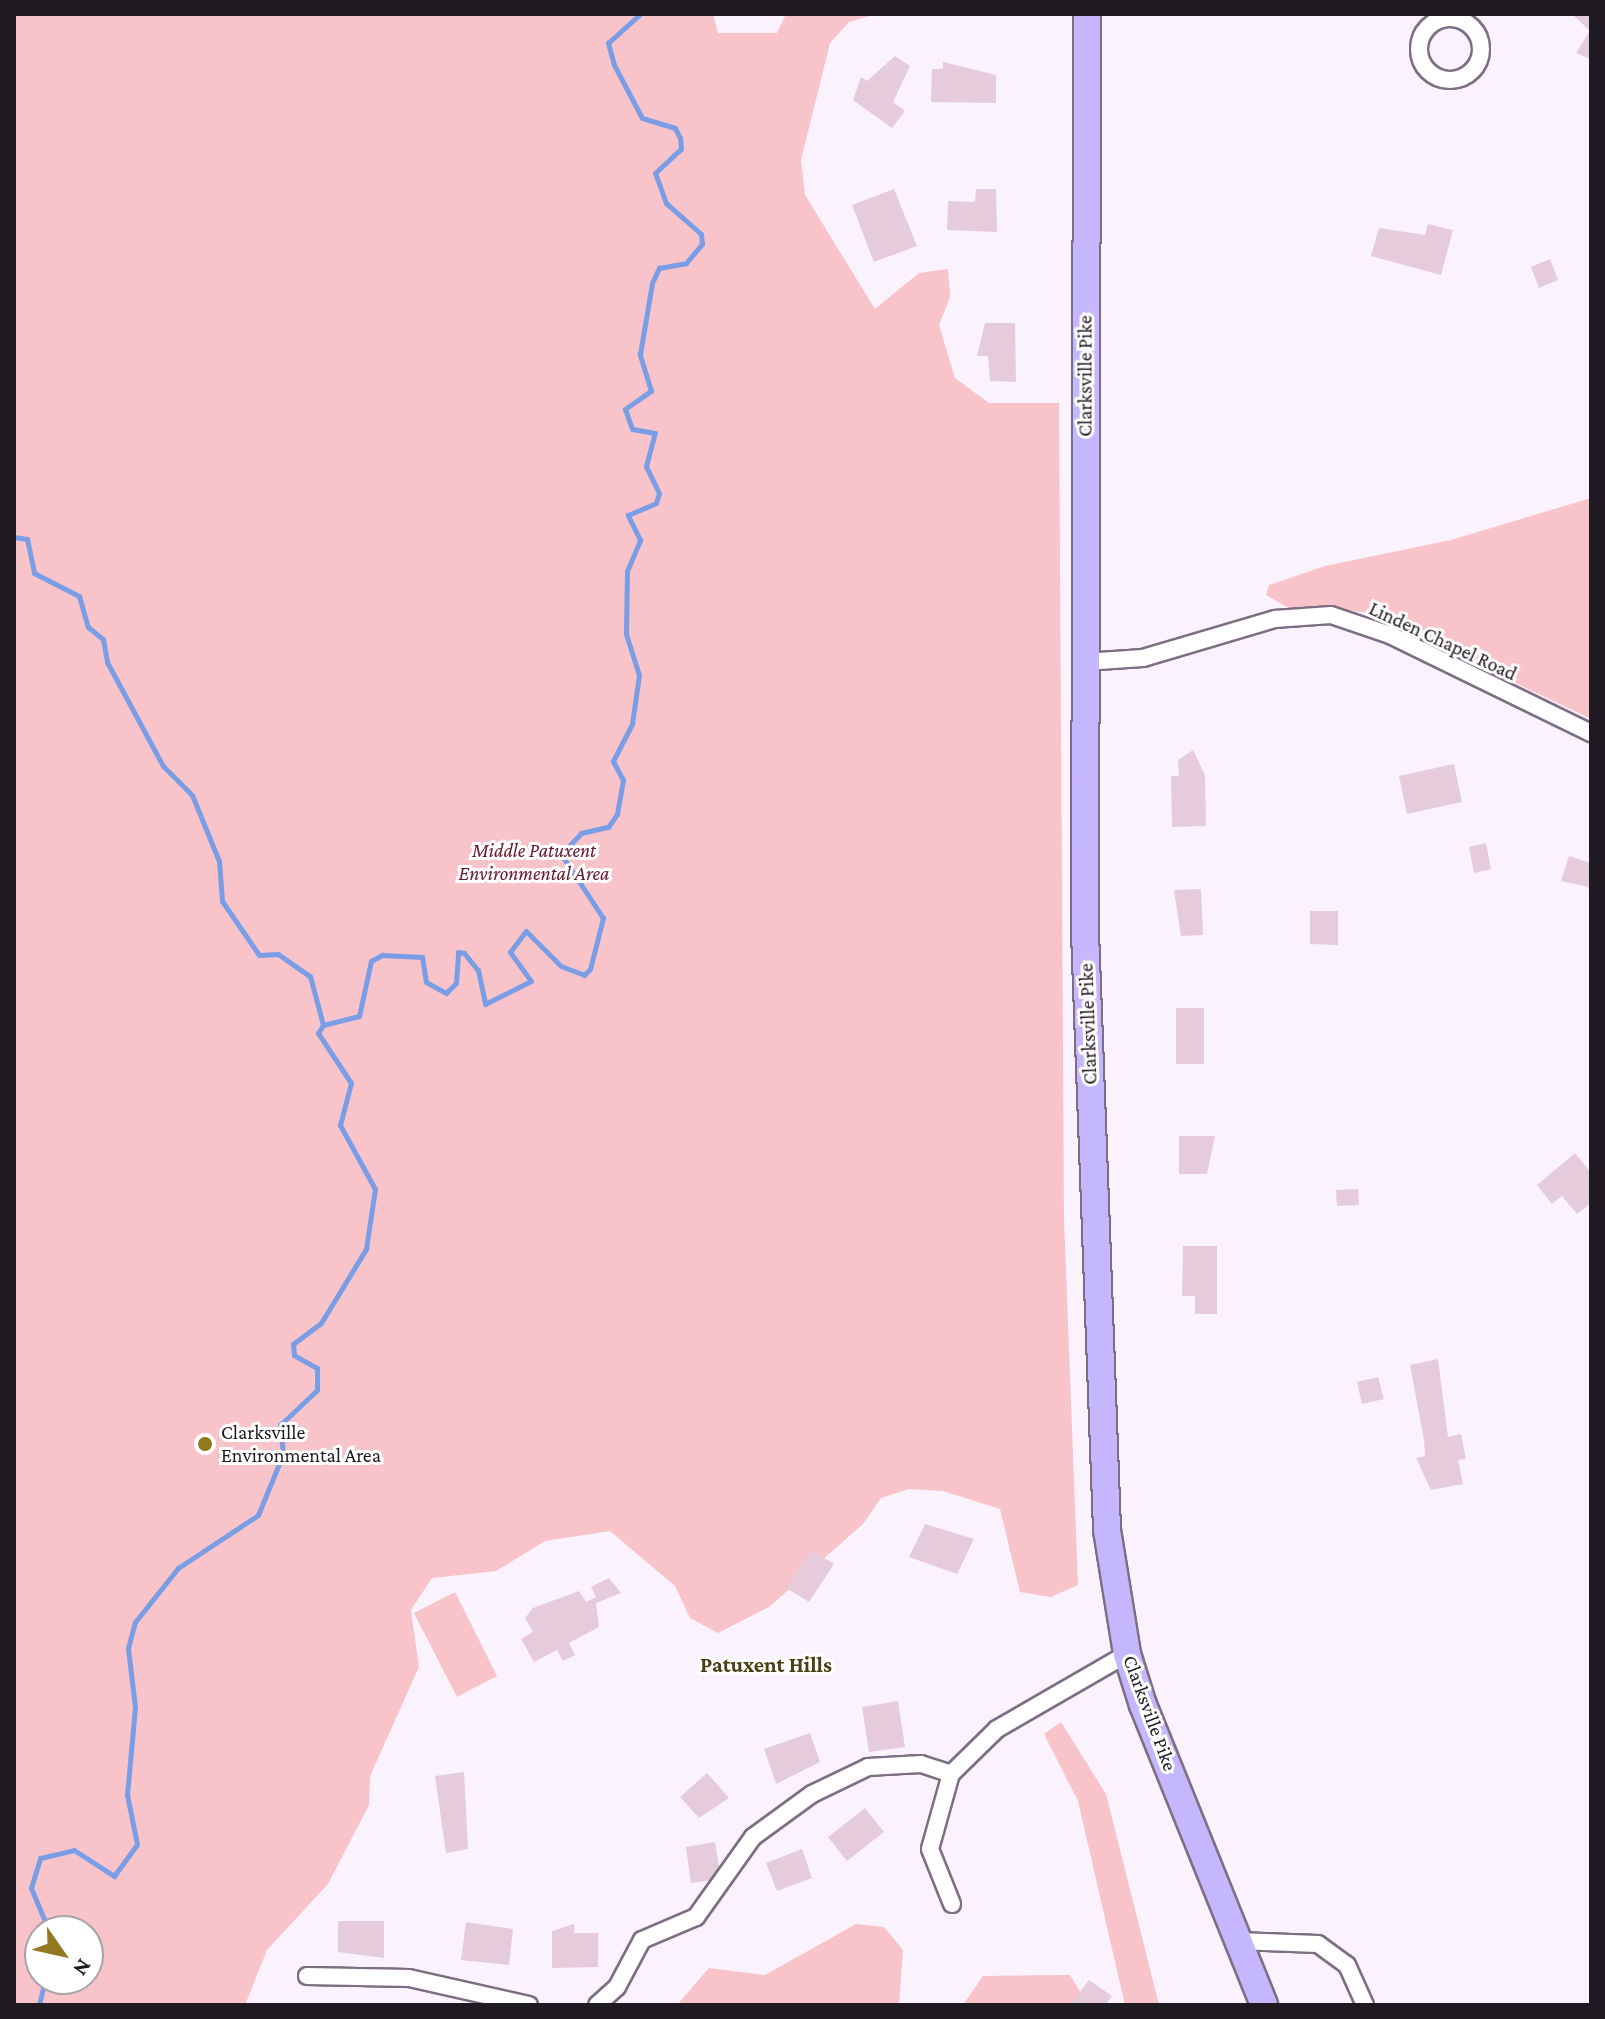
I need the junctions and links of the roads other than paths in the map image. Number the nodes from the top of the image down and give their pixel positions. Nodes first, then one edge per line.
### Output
1 (1087, 14) edge
2 (1084, 662) junction
3 (1591, 733) edge
4 (1127, 1654) junction
5 (951, 1774) junction
6 (952, 1904) dead end
7 (1238, 1941) junction
8 (307, 1976) dead end
9 (529, 2005) edge
10 (597, 2005) edge
11 (1264, 2005) edge
12 (1365, 2005) edge

1 - 2 main road, Clarksville Pike
2 - 3 street, Linden Chapel Road
2 - 4 main road, Clarksville Pike
4 - 5 street
4 - 7 main road, Clarksville Pike
5 - 6 street
5 - 10 street
7 - 11 main road, Clarksville Pike
7 - 12 street
8 - 9 street

